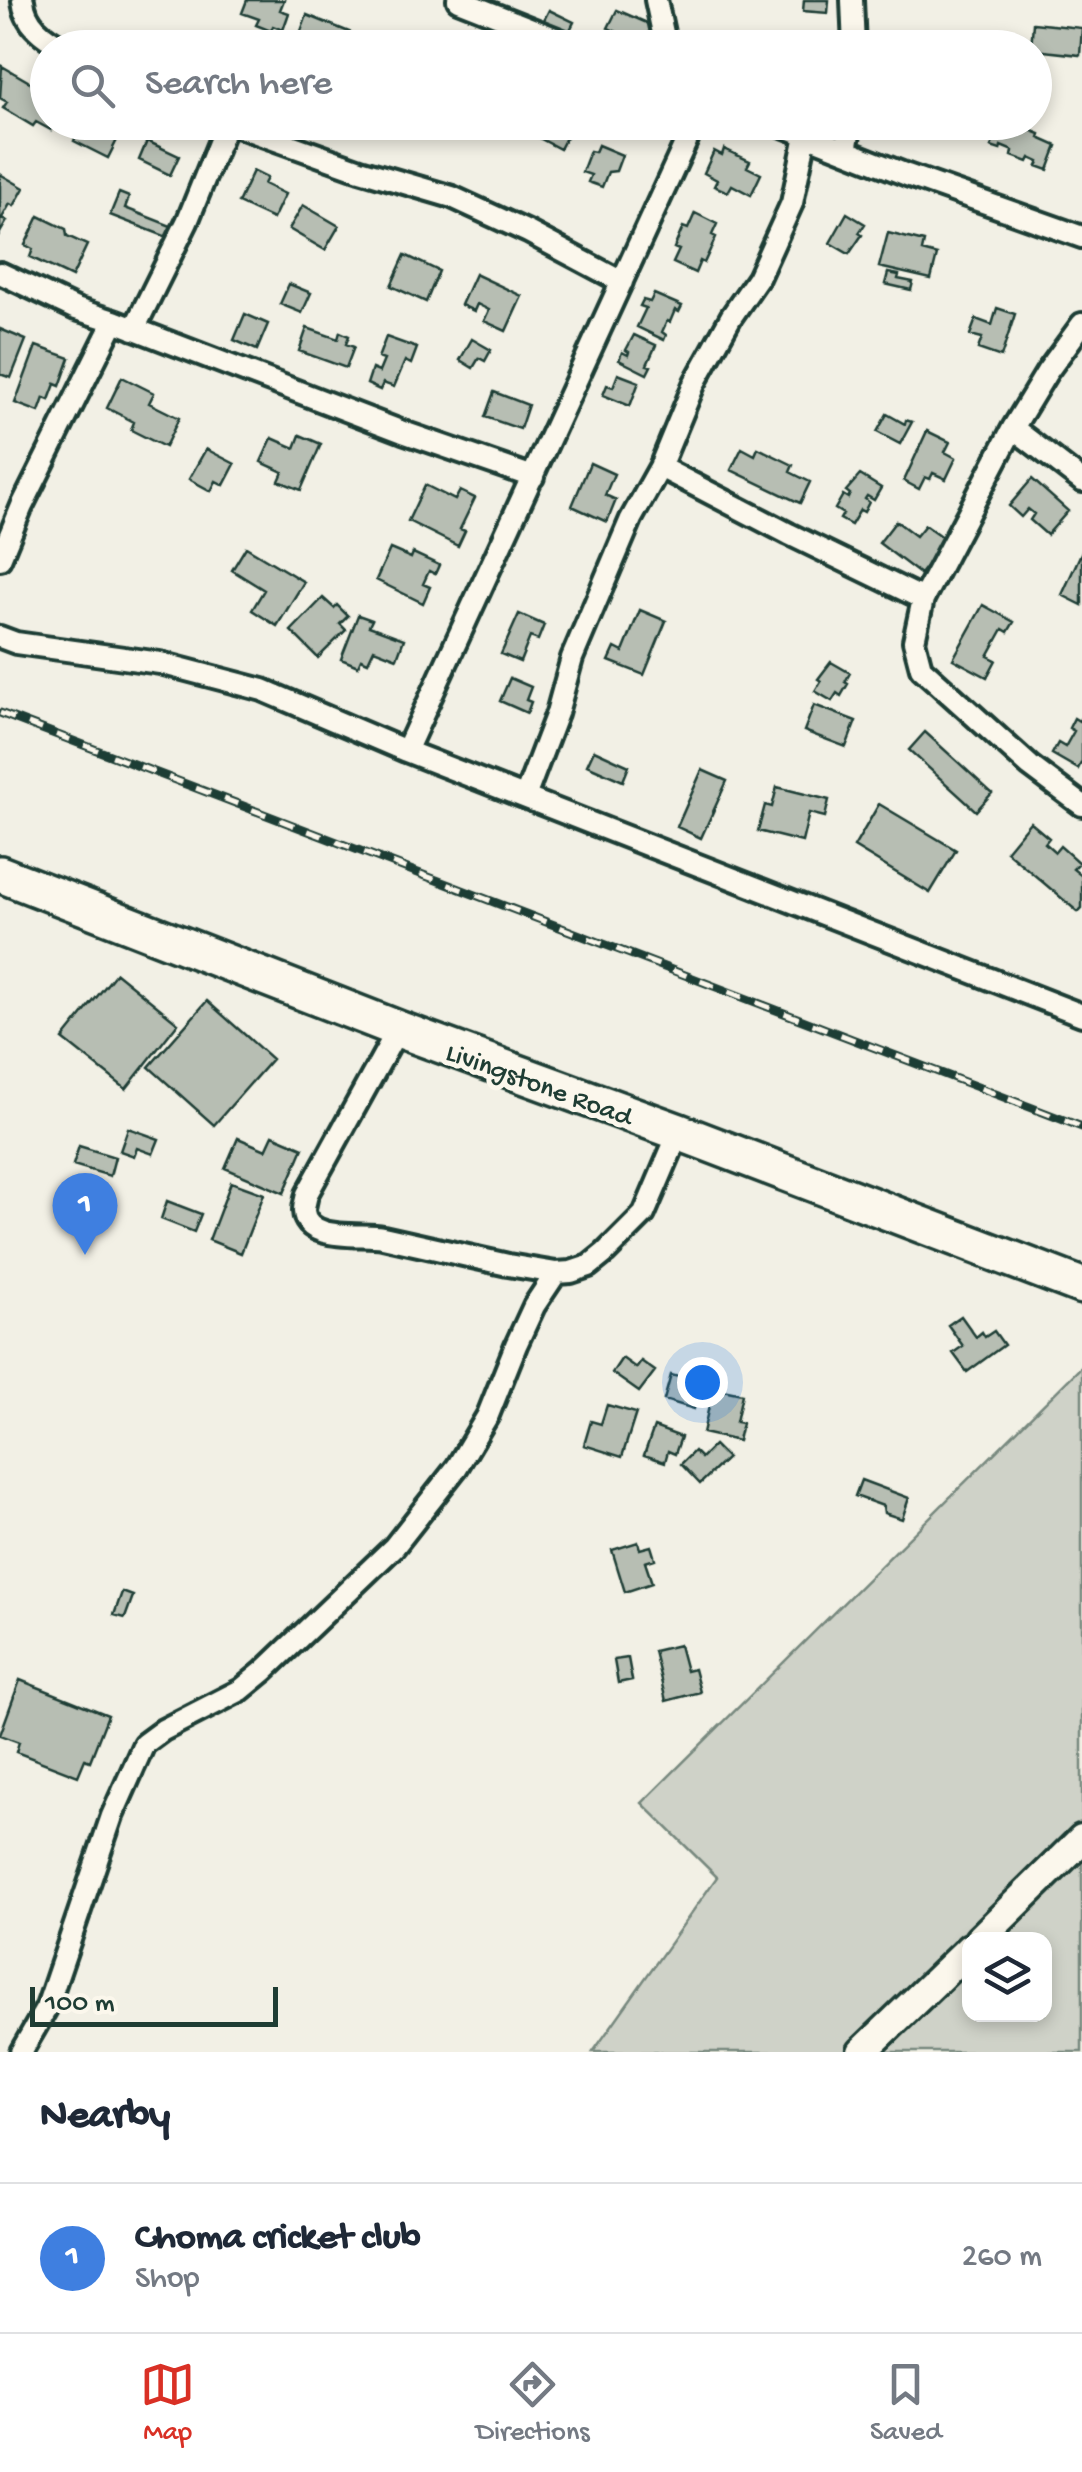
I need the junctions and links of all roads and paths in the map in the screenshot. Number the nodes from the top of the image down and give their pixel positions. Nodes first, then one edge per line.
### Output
1 (23, 0) edge
2 (458, 0) edge
3 (656, 0) edge
4 (852, 0) edge
5 (38, 30) edge
6 (534, 30) edge
7 (662, 30) edge
8 (853, 30) edge
9 (219, 140) edge
10 (274, 140) edge
11 (687, 140) edge
12 (805, 140) edge
13 (818, 140) edge
14 (848, 140) edge
15 (846, 151) junction
16 (1082, 237) edge
17 (0, 273) edge
18 (622, 282) junction
19 (114, 321) junction
20 (1082, 324) edge
21 (134, 329) junction
22 (1013, 428) junction
23 (660, 467) junction
24 (533, 477) junction
25 (1082, 480) edge
26 (0, 559) edge
27 (923, 599) junction
28 (0, 637) edge
29 (406, 751) junction
30 (524, 797) junction
31 (1082, 805) edge
32 (0, 874) edge
33 (1082, 1015) edge
34 (398, 1029) junction
35 (680, 1132) junction
36 (556, 1273) junction
37 (1082, 1286) edge
38 (1082, 1840) edge
39 (986, 1932) edge
40 (962, 1956) edge
41 (21, 2052) edge
42 (862, 2052) edge

1 - 5 street
2 - 6 street
3 - 7 street
4 - 8 street
9 - 21 street
10 - 18 street
11 - 18 street
12 - 23 street
13 - 15 street
14 - 15 street
15 - 16 street
17 - 19 street
18 - 24 street
19 - 21 street
19 - 26 street
20 - 22 street
21 - 24 street
22 - 25 street
22 - 27 street
23 - 27 street
23 - 30 street
24 - 29 street
27 - 31 street
28 - 29 street
29 - 30 street
30 - 33 street
32 - 34 highway, Livingstone Road
34 - 35 highway, Livingstone Road
34 - 36 street
35 - 36 street
35 - 37 highway, Livingstone Road
36 - 41 street
38 - 39 main road
40 - 42 main road

